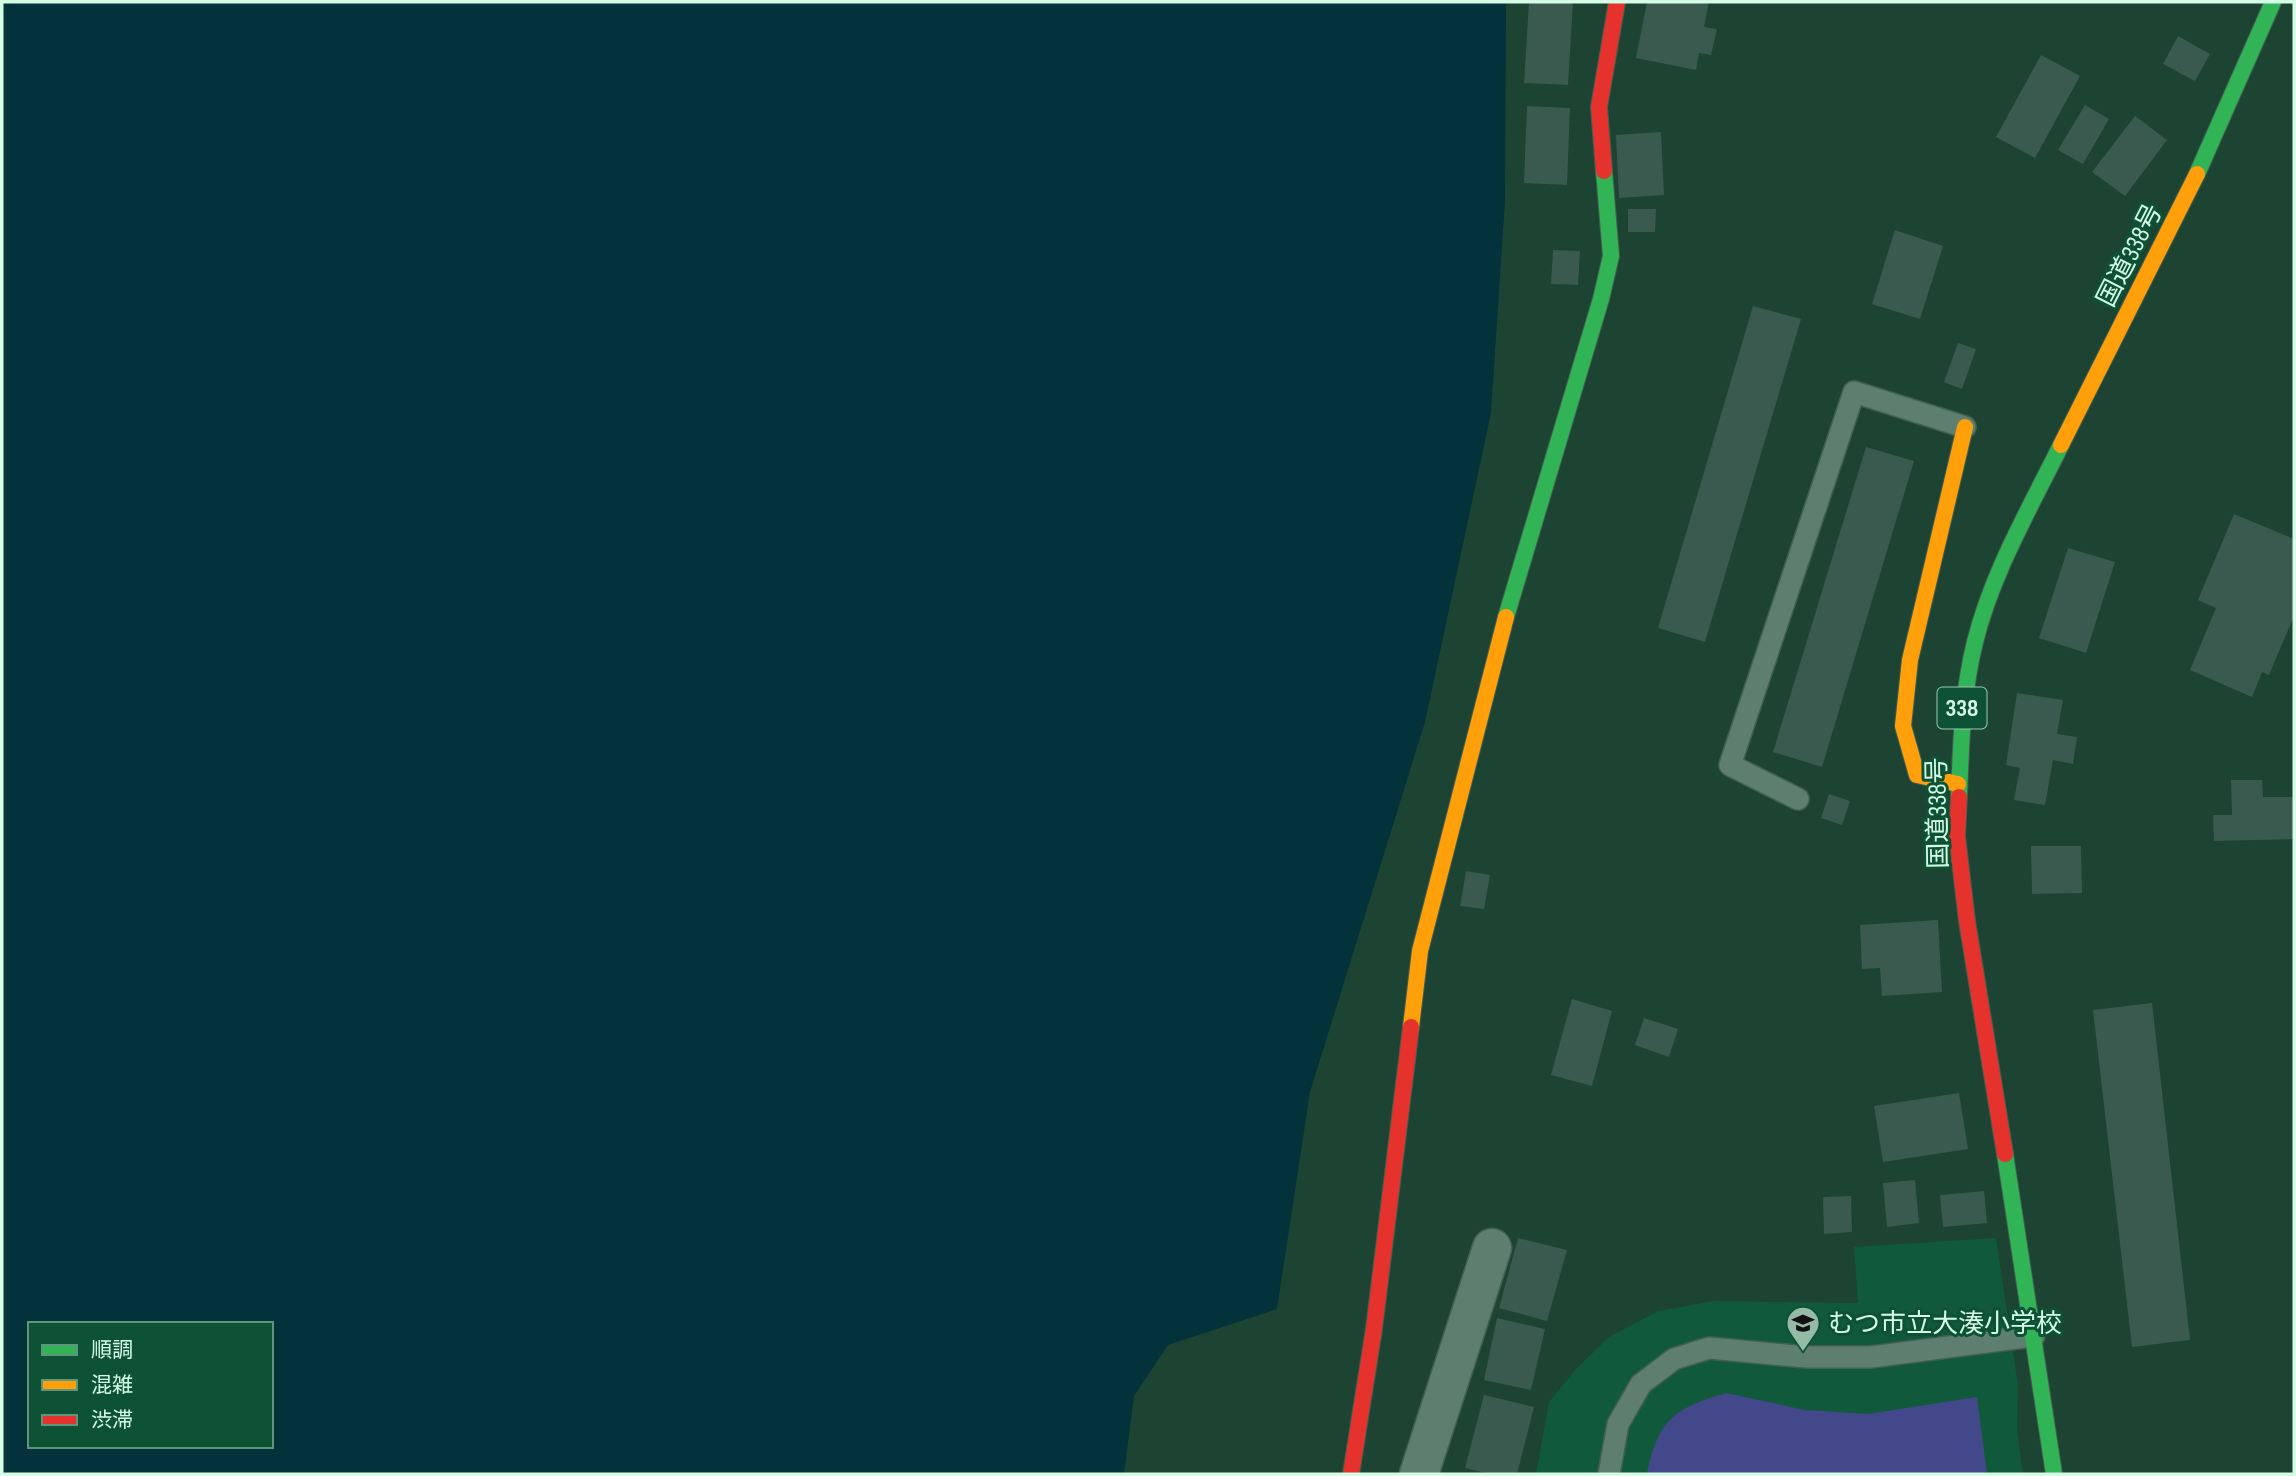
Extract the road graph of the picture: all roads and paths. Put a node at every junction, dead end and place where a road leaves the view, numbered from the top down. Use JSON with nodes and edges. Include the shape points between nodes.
{"nodes":[{"id":1,"x":1617,"y":2,"type":"edge"},
{"id":2,"x":2273,"y":2,"type":"edge"},
{"id":3,"x":1965,"y":427,"type":"joint"},
{"id":4,"x":1958,"y":784,"type":"junction"},
{"id":5,"x":1798,"y":799,"type":"dead end"},
{"id":6,"x":1492,"y":1248,"type":"dead end"},
{"id":7,"x":2034,"y":1336,"type":"junction"},
{"id":8,"x":1351,"y":1474,"type":"edge"},
{"id":9,"x":1419,"y":1474,"type":"edge"},
{"id":10,"x":1609,"y":1474,"type":"edge"},
{"id":11,"x":2054,"y":1474,"type":"edge"}],
"edges":[{"from":1,"to":8,"type":"main road","via":[[1599,107],[1611,256],[1509,607],[1420,951],[1374,1329]]},
{"from":2,"to":4,"type":"main road","name":"国道338号","number":"338","via":[[2184,202],[2000,571],[1975,641],[1962,710]]},
{"from":3,"to":4,"type":"main road","via":[[1910,660],[1903,726],[1917,775]]},
{"from":3,"to":5,"type":"lane","via":[[1854,392],[1730,765]]},
{"from":4,"to":7,"type":"main road","name":"国道338号","number":"338","via":[[1957,836],[1967,921]]},
{"from":6,"to":9,"type":"street"},
{"from":7,"to":10,"type":"lane","via":[[1871,1357],[1806,1357],[1709,1348],[1686,1355],[1641,1384],[1618,1424]]},
{"from":7,"to":11,"type":"main road","name":"国道338号","number":"338"}]}
